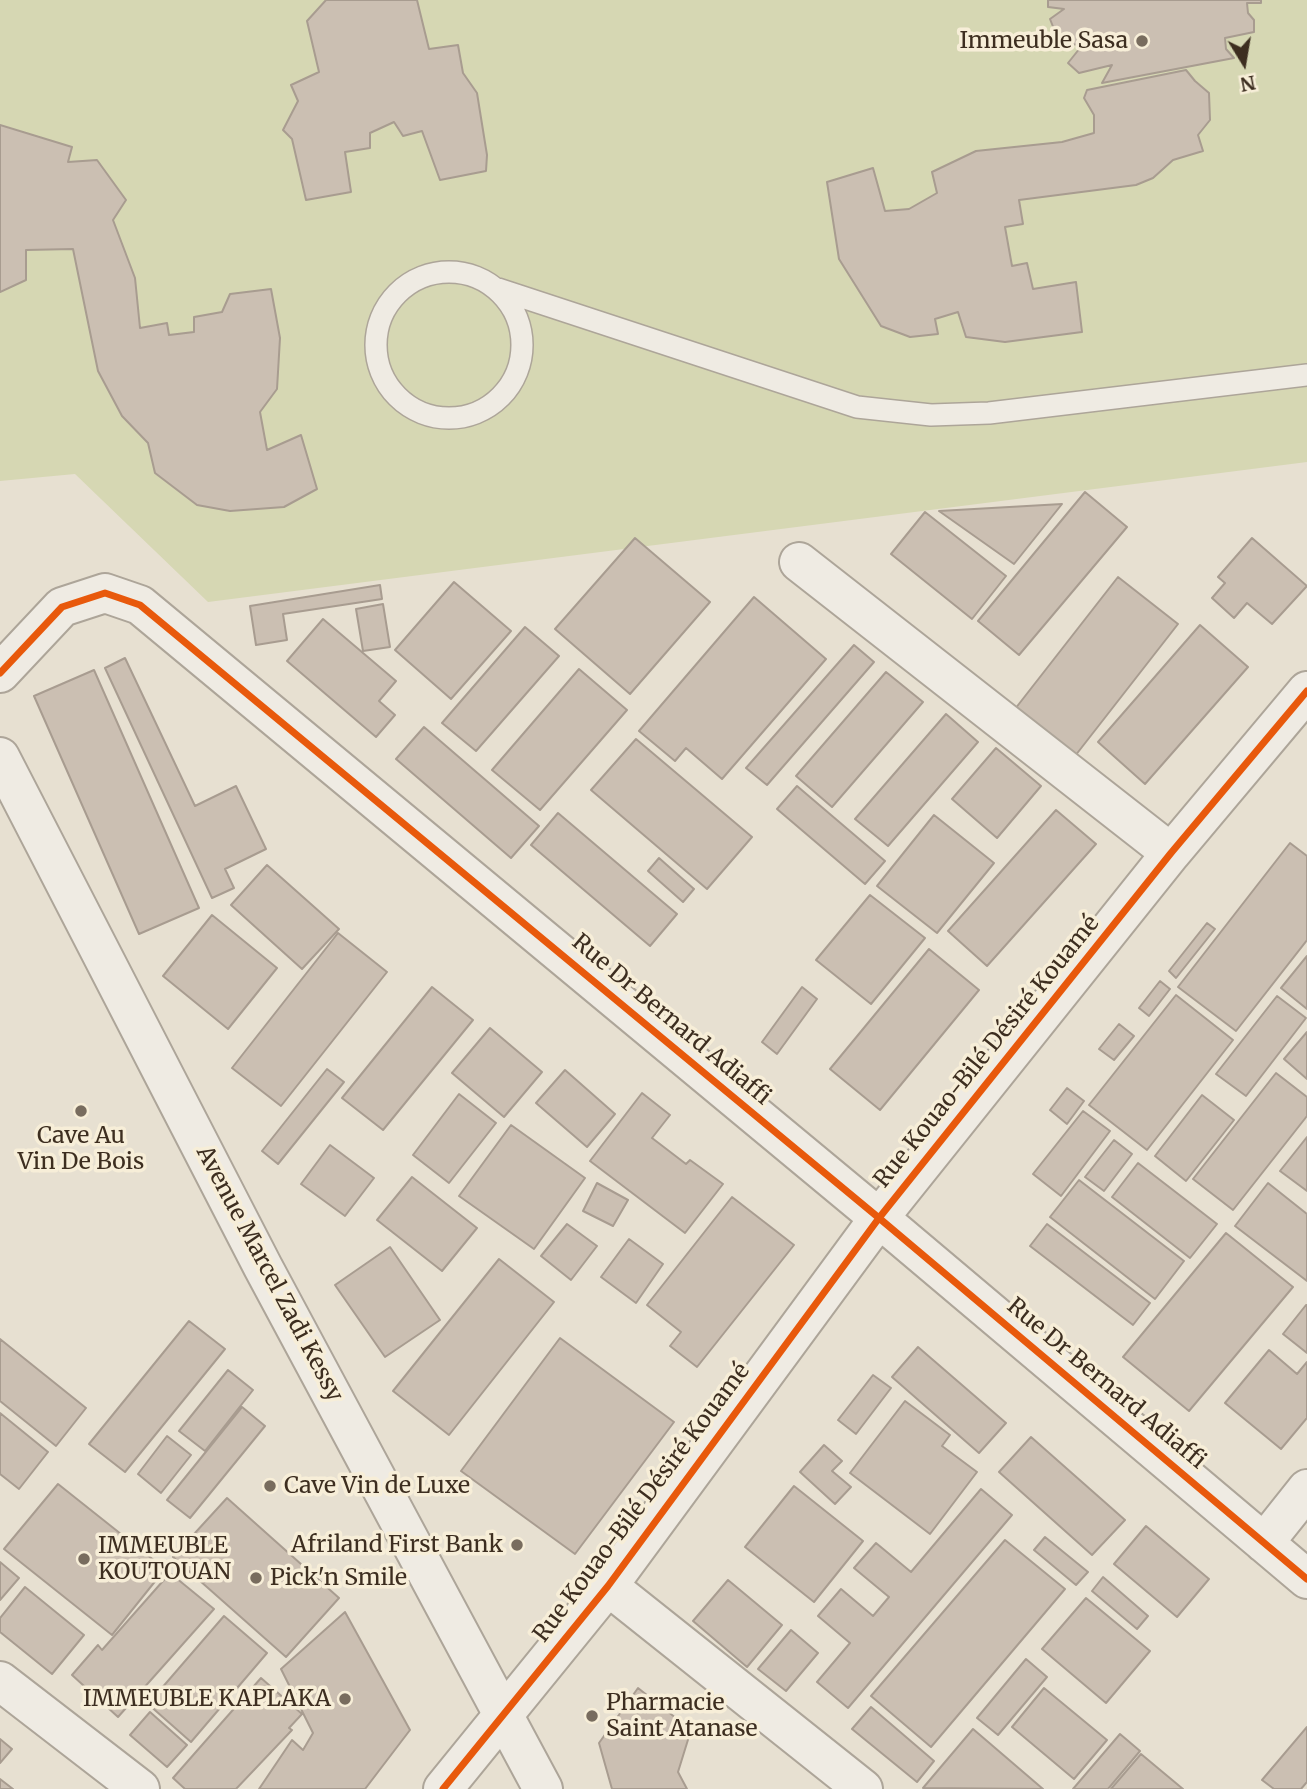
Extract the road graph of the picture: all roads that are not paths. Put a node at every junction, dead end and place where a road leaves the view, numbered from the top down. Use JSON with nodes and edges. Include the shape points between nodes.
{"nodes":[{"id":1,"x":498,"y":289,"type":"junction"},
{"id":2,"x":1307,"y":375,"type":"edge"},
{"id":3,"x":799,"y":562,"type":"dead end"},
{"id":4,"x":0,"y":673,"type":"edge"},
{"id":5,"x":1307,"y":691,"type":"edge"},
{"id":6,"x":0,"y":757,"type":"edge"},
{"id":7,"x":1171,"y":853,"type":"junction"},
{"id":8,"x":879,"y":1218,"type":"junction"},
{"id":9,"x":1307,"y":1489,"type":"edge"},
{"id":10,"x":1264,"y":1543,"type":"junction"},
{"id":11,"x":1307,"y":1579,"type":"edge"},
{"id":12,"x":608,"y":1587,"type":"junction"},
{"id":13,"x":0,"y":1681,"type":"edge"},
{"id":14,"x":503,"y":1712,"type":"junction"},
{"id":15,"x":140,"y":1789,"type":"edge"},
{"id":16,"x":443,"y":1789,"type":"edge"},
{"id":17,"x":544,"y":1789,"type":"edge"},
{"id":18,"x":863,"y":1789,"type":"edge"}],
"edges":[{"from":1,"to":1,"type":"lane","via":[[472,275],[444,272],[416,280],[393,298],[379,323],[375,352],[383,379],[402,402],[427,416],[456,419],[484,411],[506,393],[520,368],[523,340],[515,312]]},
{"from":1,"to":2,"type":"lane","via":[[857,407],[931,415],[989,413]]},
{"from":3,"to":7,"type":"street"},
{"from":4,"to":8,"type":"street","name":"Rue Dr Bernard Adiaffi","via":[[62,607],[105,593],[139,605]]},
{"from":5,"to":7,"type":"street","name":"Rue Kouao-Bilé Désiré Kouamé"},
{"from":6,"to":14,"type":"street","name":"Avenue Marcel Zadi Kessy","via":[[263,1267]]},
{"from":7,"to":8,"type":"street","name":"Rue Kouao-Bilé Désiré Kouamé"},
{"from":8,"to":10,"type":"street","name":"Rue Dr Bernard Adiaffi"},
{"from":8,"to":12,"type":"street","name":"Rue Kouao-Bilé Désiré Kouamé"},
{"from":9,"to":10,"type":"street"},
{"from":10,"to":11,"type":"street","name":"Rue Dr Bernard Adiaffi"},
{"from":12,"to":14,"type":"street","name":"Rue Kouao-Bilé Désiré Kouamé"},
{"from":12,"to":18,"type":"street"},
{"from":13,"to":15,"type":"street"},
{"from":14,"to":16,"type":"street","name":"Rue Kouao-Bilé Désiré Kouamé"},
{"from":14,"to":17,"type":"street","name":"Avenue Marcel Zadi Kessy"}]}
